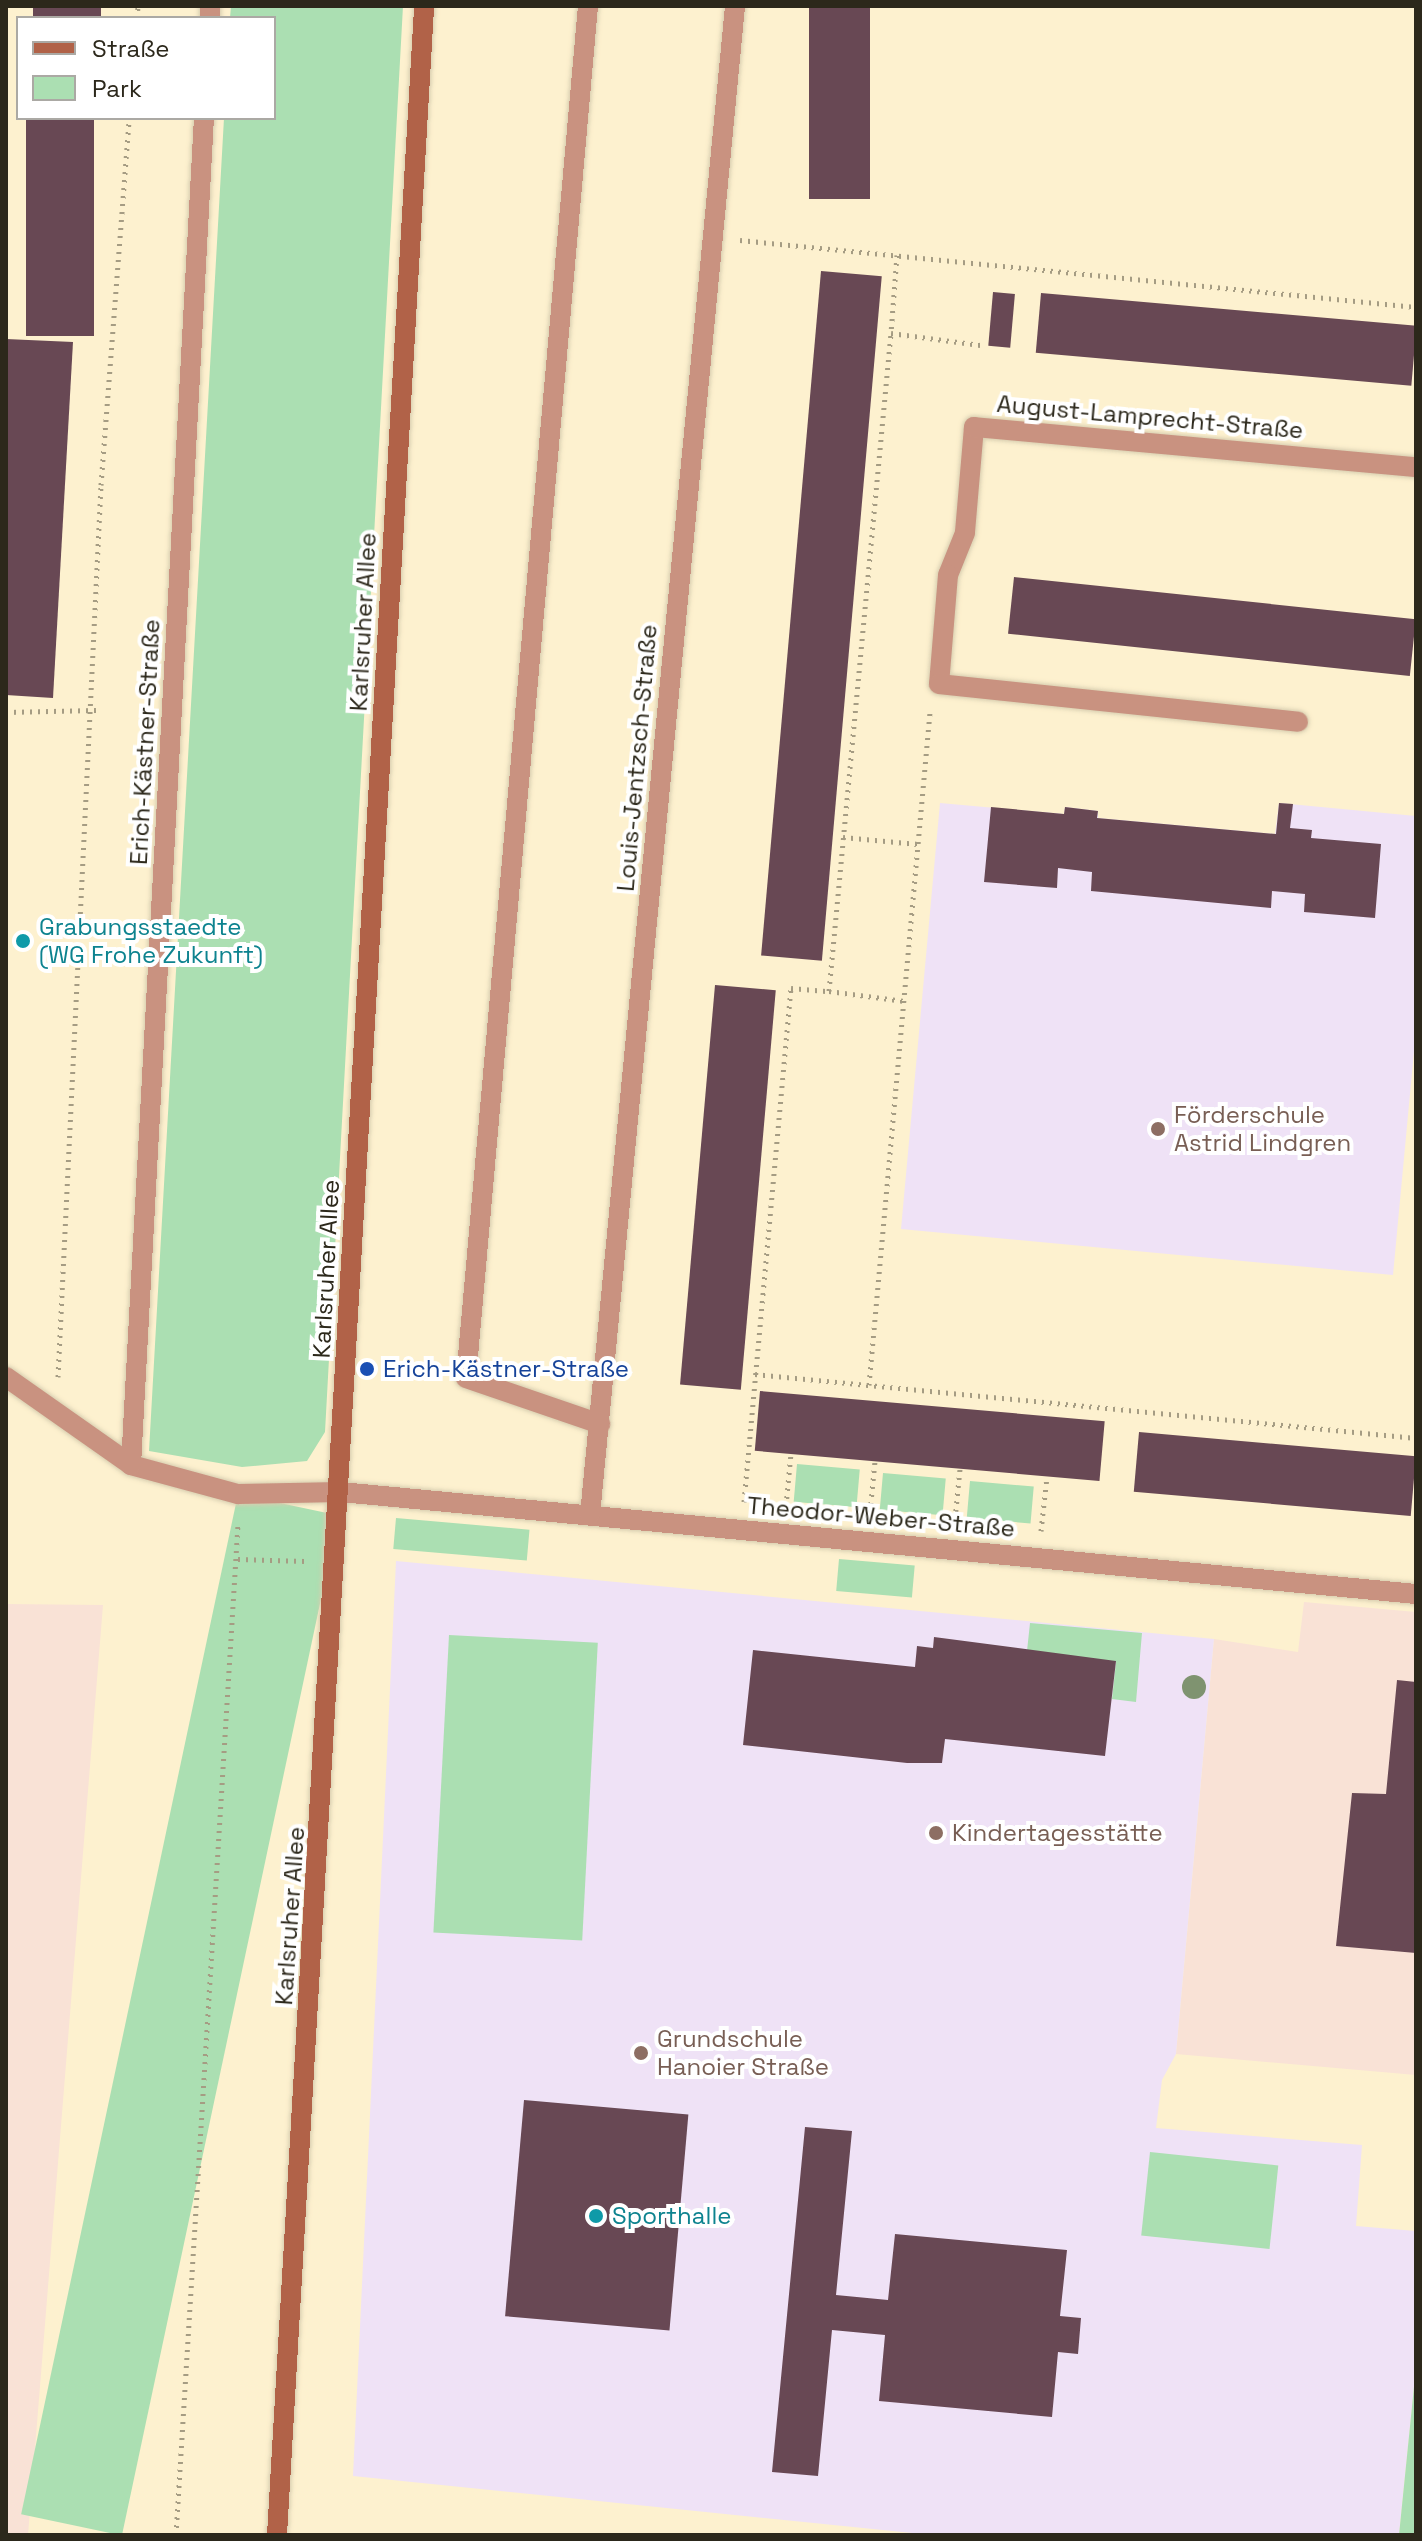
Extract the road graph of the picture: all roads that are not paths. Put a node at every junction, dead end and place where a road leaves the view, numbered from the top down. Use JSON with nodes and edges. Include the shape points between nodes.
{"nodes":[{"id":1,"x":424,"y":6,"type":"edge"},
{"id":2,"x":588,"y":6,"type":"edge"},
{"id":3,"x":735,"y":6,"type":"edge"},
{"id":4,"x":204,"y":120,"type":"edge"},
{"id":5,"x":1416,"y":467,"type":"edge"},
{"id":6,"x":1298,"y":722,"type":"dead end"},
{"id":7,"x":6,"y":1377,"type":"edge"},
{"id":8,"x":600,"y":1424,"type":"junction"},
{"id":9,"x":131,"y":1465,"type":"junction"},
{"id":10,"x":341,"y":1492,"type":"junction"},
{"id":11,"x":590,"y":1515,"type":"junction"},
{"id":12,"x":1416,"y":1594,"type":"edge"},
{"id":13,"x":277,"y":2535,"type":"edge"}],
"edges":[{"from":1,"to":10,"type":"street","name":"Karlsruher Allee"},
{"from":2,"to":8,"type":"street","via":[[466,1378]]},
{"from":3,"to":8,"type":"street","name":"Louis-Jentzsch-Straße"},
{"from":4,"to":9,"type":"street","name":"Erich-Kästner-Straße"},
{"from":5,"to":6,"type":"street","name":"August-Lamprecht-Straße","via":[[974,427],[965,533],[948,575],[939,684]]},
{"from":7,"to":9,"type":"street","via":[[55,1418]]},
{"from":8,"to":11,"type":"street","name":"Louis-Jentzsch-Straße"},
{"from":9,"to":10,"type":"street","via":[[238,1494]]},
{"from":10,"to":11,"type":"street","name":"Theodor-Weber-Straße"},
{"from":10,"to":13,"type":"street","name":"Karlsruher Allee"},
{"from":11,"to":12,"type":"street","name":"Theodor-Weber-Straße"}]}
